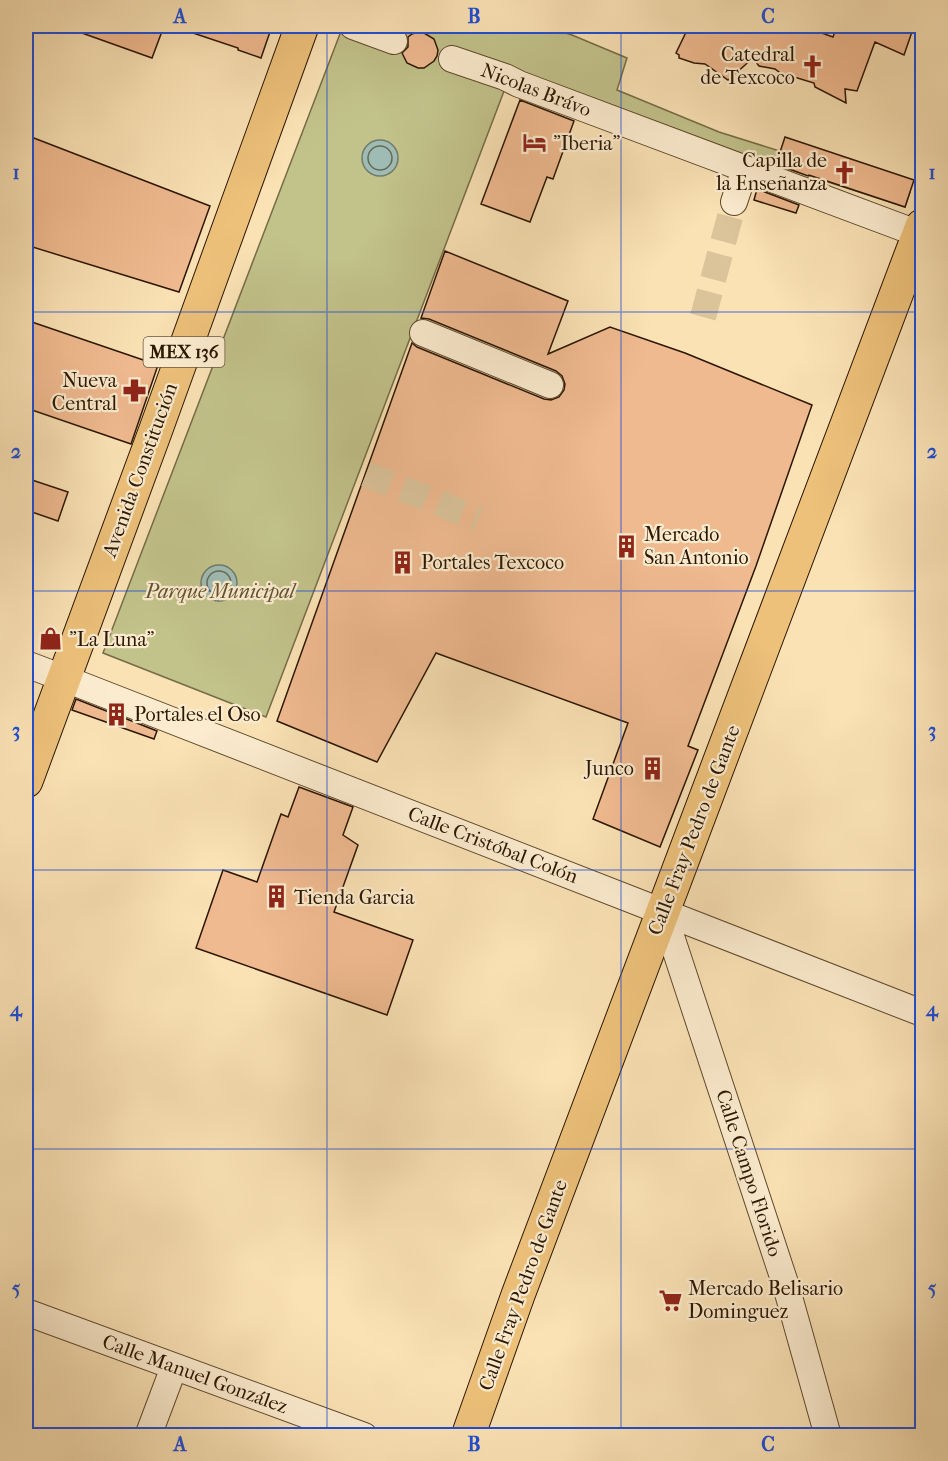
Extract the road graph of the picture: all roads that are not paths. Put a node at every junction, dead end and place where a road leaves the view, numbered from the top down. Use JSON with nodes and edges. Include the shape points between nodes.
{"nodes":[{"id":1,"x":302,"y":26,"type":"edge"},
{"id":2,"x":353,"y":26,"type":"edge"},
{"id":3,"x":394,"y":41,"type":"dead end"},
{"id":4,"x":452,"y":58,"type":"dead end"},
{"id":5,"x":745,"y":169,"type":"junction"},
{"id":6,"x":734,"y":202,"type":"tunnel mouth"},
{"id":7,"x":921,"y":232,"type":"edge"},
{"id":8,"x":423,"y":333,"type":"dead end"},
{"id":9,"x":550,"y":385,"type":"dead end"},
{"id":10,"x":26,"y":664,"type":"edge"},
{"id":11,"x":63,"y":678,"type":"junction"},
{"id":12,"x":26,"y":781,"type":"edge"},
{"id":13,"x":663,"y":912,"type":"junction"},
{"id":14,"x":922,"y":1013,"type":"edge"},
{"id":15,"x":26,"y":1312,"type":"edge"},
{"id":16,"x":174,"y":1367,"type":"junction"},
{"id":17,"x":148,"y":1436,"type":"edge"},
{"id":18,"x":364,"y":1436,"type":"edge"},
{"id":19,"x":468,"y":1436,"type":"edge"},
{"id":20,"x":828,"y":1436,"type":"edge"}],
"edges":[{"from":1,"to":11,"type":"main road","name":"Avenida Constitución","number":"MEX 136"},
{"from":2,"to":3,"type":"street"},
{"from":4,"to":5,"type":"street","name":"Nicolas Brávo"},
{"from":5,"to":6,"type":"street"},
{"from":5,"to":7,"type":"street","name":"Nicolas Brávo"},
{"from":7,"to":13,"type":"main road","name":"Calle Fray Pedro de Gante"},
{"from":8,"to":9,"type":"street"},
{"from":10,"to":11,"type":"street","name":"Calle Cristóbal Colón"},
{"from":11,"to":12,"type":"main road","number":"MEX 136"},
{"from":11,"to":13,"type":"street","name":"Calle Cristóbal Colón"},
{"from":13,"to":14,"type":"street","name":"Calle Cristóbal Colón"},
{"from":13,"to":19,"type":"main road","name":"Calle Fray Pedro de Gante"},
{"from":13,"to":20,"type":"street","name":"Calle Campo Florido","via":[[786,1286]]},
{"from":15,"to":16,"type":"street","name":"Calle Manuel González"},
{"from":16,"to":17,"type":"street"},
{"from":16,"to":18,"type":"street","name":"Calle Manuel González"}]}
